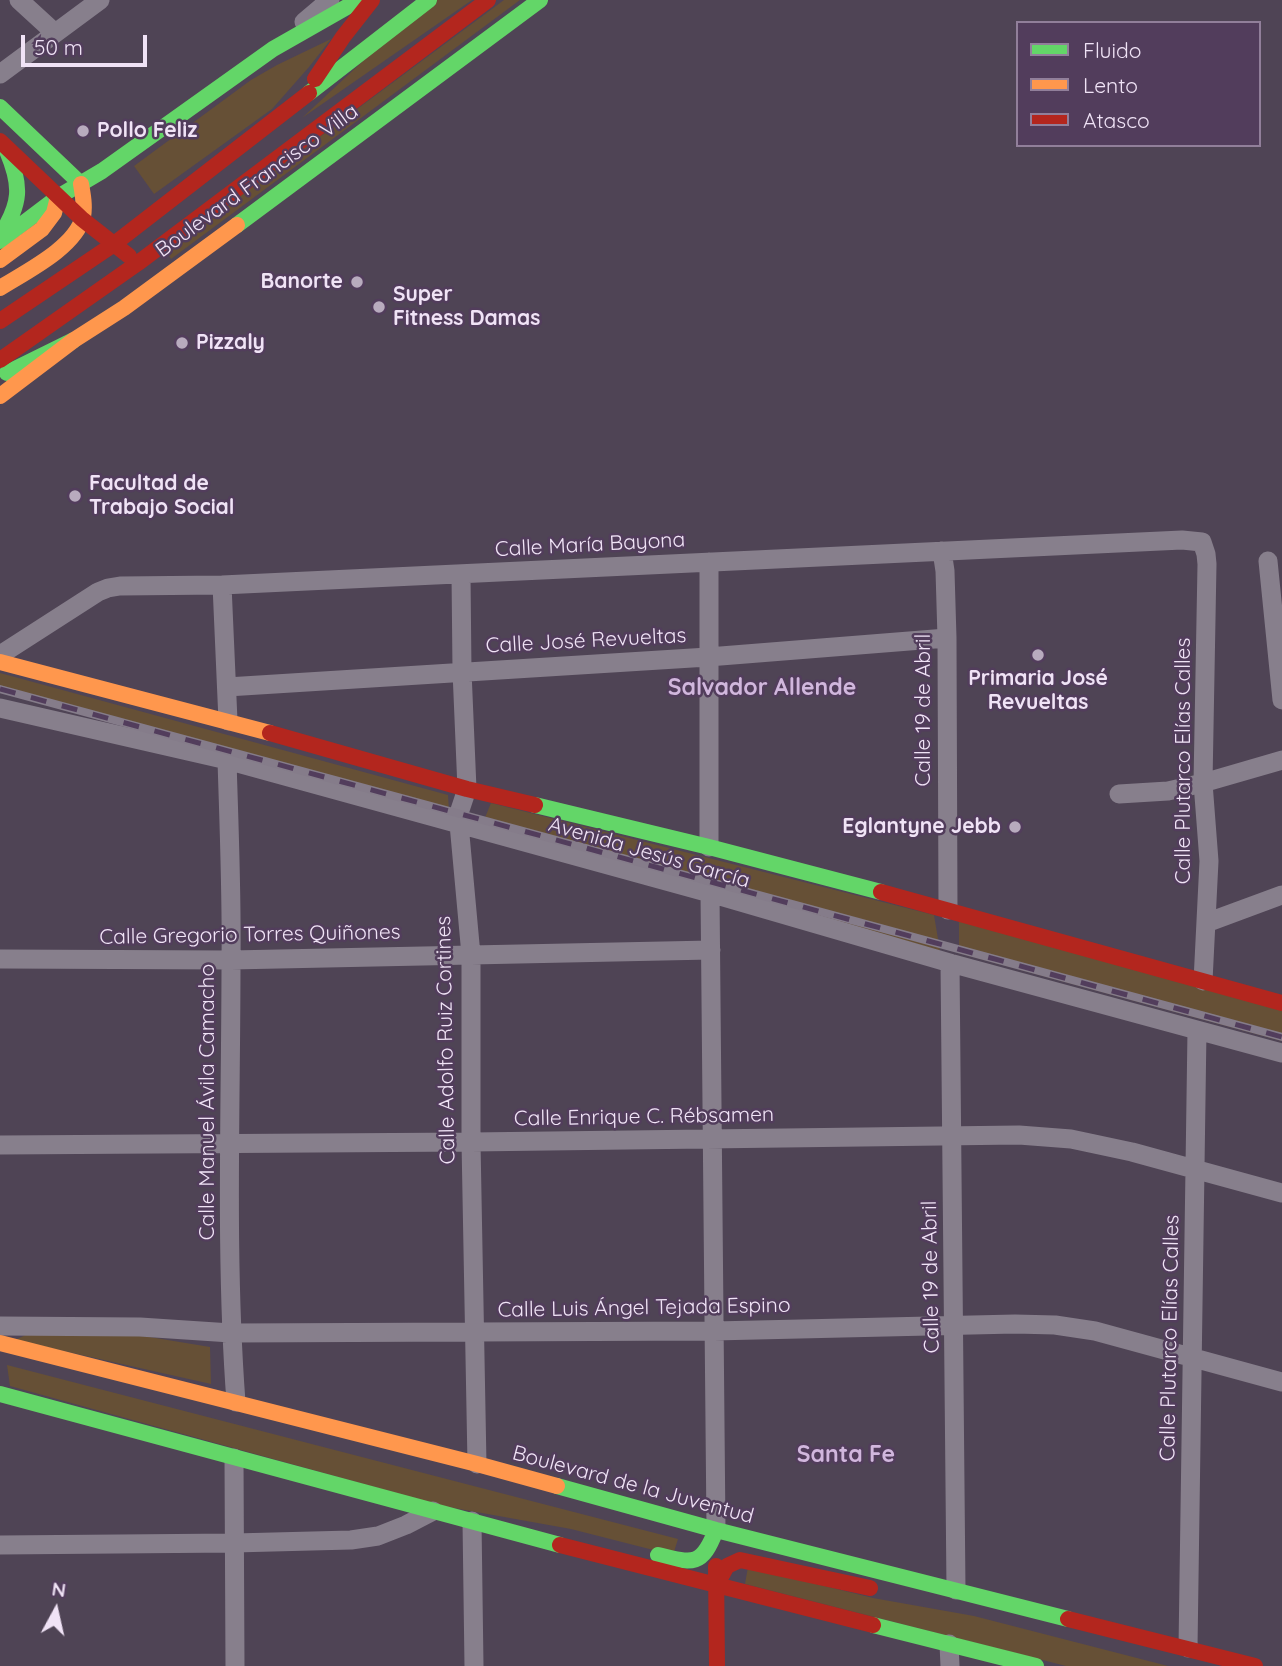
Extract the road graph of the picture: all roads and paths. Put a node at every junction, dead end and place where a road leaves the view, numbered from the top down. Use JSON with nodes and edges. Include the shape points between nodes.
{"nodes":[{"id":1,"x":19,"y":0,"type":"edge"},
{"id":2,"x":100,"y":0,"type":"edge"},
{"id":3,"x":330,"y":0,"type":"edge"},
{"id":4,"x":359,"y":0,"type":"edge"},
{"id":5,"x":372,"y":0,"type":"edge"},
{"id":6,"x":429,"y":0,"type":"edge"},
{"id":7,"x":488,"y":0,"type":"edge"},
{"id":8,"x":540,"y":0,"type":"edge"},
{"id":9,"x":55,"y":33,"type":"junction"},
{"id":10,"x":273,"y":49,"type":"junction"},
{"id":11,"x":0,"y":74,"type":"edge"},
{"id":12,"x":306,"y":96,"type":"junction"},
{"id":13,"x":0,"y":107,"type":"edge"},
{"id":14,"x":2,"y":144,"type":"edge"},
{"id":15,"x":81,"y":184,"type":"junction"},
{"id":16,"x":58,"y":197,"type":"junction"},
{"id":17,"x":82,"y":219,"type":"junction"},
{"id":18,"x":0,"y":238,"type":"edge"},
{"id":19,"x":114,"y":244,"type":"junction"},
{"id":20,"x":0,"y":260,"type":"edge"},
{"id":21,"x":138,"y":263,"type":"junction"},
{"id":22,"x":162,"y":280,"type":"junction"},
{"id":23,"x":0,"y":288,"type":"edge"},
{"id":24,"x":0,"y":321,"type":"edge"},
{"id":25,"x":74,"y":340,"type":"junction"},
{"id":26,"x":0,"y":360,"type":"edge"},
{"id":27,"x":0,"y":376,"type":"edge"},
{"id":28,"x":0,"y":396,"type":"edge"},
{"id":29,"x":1202,"y":542,"type":"joint"},
{"id":30,"x":942,"y":551,"type":"junction"},
{"id":31,"x":1268,"y":561,"type":"dead end"},
{"id":32,"x":709,"y":562,"type":"junction"},
{"id":33,"x":461,"y":574,"type":"junction"},
{"id":34,"x":222,"y":585,"type":"junction"},
{"id":35,"x":947,"y":638,"type":"junction"},
{"id":36,"x":0,"y":655,"type":"edge"},
{"id":37,"x":708,"y":657,"type":"junction"},
{"id":38,"x":0,"y":662,"type":"edge"},
{"id":39,"x":462,"y":671,"type":"junction"},
{"id":40,"x":227,"y":687,"type":"junction"},
{"id":41,"x":1282,"y":700,"type":"edge"},
{"id":42,"x":0,"y":708,"type":"edge"},
{"id":43,"x":228,"y":722,"type":"junction"},
{"id":44,"x":227,"y":760,"type":"junction"},
{"id":45,"x":1282,"y":760,"type":"edge"},
{"id":46,"x":1203,"y":783,"type":"junction"},
{"id":47,"x":467,"y":789,"type":"junction"},
{"id":48,"x":1119,"y":794,"type":"dead end"},
{"id":49,"x":459,"y":824,"type":"junction"},
{"id":50,"x":709,"y":847,"type":"junction"},
{"id":51,"x":710,"y":893,"type":"junction"},
{"id":52,"x":1282,"y":895,"type":"edge"},
{"id":53,"x":948,"y":910,"type":"junction"},
{"id":54,"x":1206,"y":923,"type":"junction"},
{"id":55,"x":711,"y":950,"type":"junction"},
{"id":56,"x":471,"y":955,"type":"junction"},
{"id":57,"x":0,"y":959,"type":"edge"},
{"id":58,"x":231,"y":960,"type":"junction"},
{"id":59,"x":950,"y":963,"type":"junction"},
{"id":60,"x":1203,"y":981,"type":"junction"},
{"id":61,"x":1282,"y":1003,"type":"edge"},
{"id":62,"x":1197,"y":1030,"type":"junction"},
{"id":63,"x":1282,"y":1053,"type":"edge"},
{"id":64,"x":952,"y":1135,"type":"junction"},
{"id":65,"x":712,"y":1139,"type":"junction"},
{"id":66,"x":471,"y":1143,"type":"junction"},
{"id":67,"x":229,"y":1144,"type":"junction"},
{"id":68,"x":0,"y":1145,"type":"edge"},
{"id":69,"x":1195,"y":1171,"type":"junction"},
{"id":70,"x":1282,"y":1193,"type":"edge"},
{"id":71,"x":0,"y":1326,"type":"edge"},
{"id":72,"x":954,"y":1326,"type":"junction"},
{"id":73,"x":714,"y":1331,"type":"junction"},
{"id":74,"x":474,"y":1332,"type":"junction"},
{"id":75,"x":231,"y":1333,"type":"junction"},
{"id":76,"x":0,"y":1343,"type":"edge"},
{"id":77,"x":1192,"y":1358,"type":"junction"},
{"id":78,"x":1282,"y":1382,"type":"edge"},
{"id":79,"x":0,"y":1394,"type":"edge"},
{"id":80,"x":236,"y":1402,"type":"junction"},
{"id":81,"x":234,"y":1458,"type":"junction"},
{"id":82,"x":477,"y":1464,"type":"junction"},
{"id":83,"x":433,"y":1511,"type":"junction"},
{"id":84,"x":472,"y":1521,"type":"junction"},
{"id":85,"x":716,"y":1530,"type":"junction"},
{"id":86,"x":531,"y":1536,"type":"junction"},
{"id":87,"x":234,"y":1543,"type":"junction"},
{"id":88,"x":0,"y":1545,"type":"edge"},
{"id":89,"x":716,"y":1586,"type":"junction"},
{"id":90,"x":949,"y":1588,"type":"junction"},
{"id":91,"x":949,"y":1644,"type":"junction"},
{"id":92,"x":1188,"y":1648,"type":"junction"},
{"id":93,"x":235,"y":1666,"type":"edge"},
{"id":94,"x":474,"y":1666,"type":"edge"},
{"id":95,"x":717,"y":1666,"type":"edge"},
{"id":96,"x":950,"y":1666,"type":"edge"},
{"id":97,"x":1036,"y":1666,"type":"edge"},
{"id":98,"x":1255,"y":1666,"type":"edge"}],
"edges":[{"from":1,"to":9,"type":"street"},
{"from":2,"to":9,"type":"street"},
{"from":3,"to":10,"type":"street"},
{"from":4,"to":10,"type":"main road"},
{"from":5,"to":12,"type":"main road","via":[[322,66]]},
{"from":6,"to":12,"type":"main road","name":"Boulevard Francisco Villa"},
{"from":7,"to":21,"type":"main road","name":"Boulevard Francisco Villa"},
{"from":8,"to":22,"type":"main road","name":"Boulevard Francisco Villa"},
{"from":9,"to":11,"type":"street"},
{"from":10,"to":15,"type":"main road"},
{"from":12,"to":19,"type":"main road","name":"Boulevard Francisco Villa"},
{"from":13,"to":15,"type":"main road"},
{"from":14,"to":16,"type":"main road"},
{"from":14,"to":18,"type":"main road","via":[[15,171],[19,199]]},
{"from":15,"to":16,"type":"main road"},
{"from":15,"to":17,"type":"main road"},
{"from":16,"to":17,"type":"main road"},
{"from":16,"to":18,"type":"main road"},
{"from":16,"to":20,"type":"main road","via":[[54,213],[42,229]]},
{"from":17,"to":19,"type":"main road"},
{"from":17,"to":23,"type":"main road","via":[[71,238]]},
{"from":19,"to":21,"type":"main road"},
{"from":19,"to":24,"type":"main road","name":"Boulevard Francisco Villa"},
{"from":21,"to":22,"type":"main road"},
{"from":21,"to":26,"type":"main road","name":"Boulevard Francisco Villa"},
{"from":22,"to":25,"type":"main road","name":"Boulevard Francisco Villa"},
{"from":25,"to":27,"type":"main road"},
{"from":25,"to":28,"type":"main road","name":"Boulevard Francisco Villa"},
{"from":29,"to":30,"type":"street","name":"Calle María Bayona"},
{"from":29,"to":46,"type":"street","name":"Calle Plutarco Elías Calles","via":[[1207,564]]},
{"from":30,"to":32,"type":"street","name":"Calle María Bayona"},
{"from":30,"to":35,"type":"street","name":"Calle 19 de Abril"},
{"from":31,"to":41,"type":"street"},
{"from":32,"to":33,"type":"street","name":"Calle María Bayona"},
{"from":32,"to":37,"type":"street"},
{"from":33,"to":34,"type":"street","name":"Calle María Bayona"},
{"from":33,"to":39,"type":"street","name":"Calle Adolfo Ruiz Cortines"},
{"from":34,"to":36,"type":"street","name":"Calle María Bayona","via":[[108,588]]},
{"from":34,"to":40,"type":"street"},
{"from":35,"to":37,"type":"street","name":"Calle José Revueltas"},
{"from":35,"to":53,"type":"street","name":"Calle 19 de Abril"},
{"from":37,"to":39,"type":"street","name":"Calle José Revueltas"},
{"from":37,"to":50,"type":"street"},
{"from":38,"to":43,"type":"main road","name":"Avenida Jesús García"},
{"from":39,"to":40,"type":"street","name":"Calle José Revueltas"},
{"from":39,"to":47,"type":"street","name":"Calle Adolfo Ruiz Cortines"},
{"from":40,"to":43,"type":"street"},
{"from":42,"to":44,"type":"street","name":"Avenida Jesús García"},
{"from":43,"to":47,"type":"main road","name":"Avenida Jesús García"},
{"from":44,"to":49,"type":"street","name":"Avenida Jesús García"},
{"from":44,"to":58,"type":"street","name":"Calle Manuel Ávila Camacho"},
{"from":45,"to":46,"type":"street"},
{"from":46,"to":48,"type":"street"},
{"from":46,"to":54,"type":"street","name":"Calle Plutarco Elías Calles","via":[[1209,861]]},
{"from":47,"to":49,"type":"street","name":"Calle Adolfo Ruiz Cortines"},
{"from":47,"to":50,"type":"main road","name":"Avenida Jesús García"},
{"from":49,"to":51,"type":"street","name":"Avenida Jesús García"},
{"from":49,"to":56,"type":"street","name":"Calle Adolfo Ruiz Cortines"},
{"from":50,"to":53,"type":"main road","name":"Avenida Jesús García"},
{"from":51,"to":55,"type":"street"},
{"from":51,"to":59,"type":"street","name":"Avenida Jesús García"},
{"from":52,"to":54,"type":"street"},
{"from":53,"to":60,"type":"main road","name":"Avenida Jesús García"},
{"from":54,"to":60,"type":"street","name":"Calle Plutarco Elías Calles"},
{"from":55,"to":56,"type":"street","name":"Calle Gregorio Torres Quiñones"},
{"from":55,"to":65,"type":"street"},
{"from":56,"to":58,"type":"street","name":"Calle Gregorio Torres Quiñones"},
{"from":56,"to":66,"type":"street","name":"Calle Adolfo Ruiz Cortines"},
{"from":57,"to":58,"type":"street","name":"Calle Gregorio Torres Quiñones"},
{"from":58,"to":67,"type":"street","name":"Calle Manuel Ávila Camacho"},
{"from":59,"to":62,"type":"street","name":"Avenida Jesús García"},
{"from":59,"to":64,"type":"street","name":"Calle 19 de Abril"},
{"from":60,"to":61,"type":"main road","name":"Avenida Jesús García"},
{"from":62,"to":63,"type":"street","name":"Avenida Jesús García"},
{"from":62,"to":69,"type":"street","name":"Calle Plutarco Elías Calles"},
{"from":64,"to":65,"type":"street","name":"Calle Enrique C. Rébsamen"},
{"from":64,"to":69,"type":"street","name":"Calle Enrique C. Rébsamen","via":[[1071,1139]]},
{"from":64,"to":72,"type":"street","name":"Calle 19 de Abril"},
{"from":65,"to":66,"type":"street","name":"Calle Enrique C. Rébsamen"},
{"from":65,"to":73,"type":"street"},
{"from":66,"to":67,"type":"street","name":"Calle Enrique C. Rébsamen"},
{"from":66,"to":74,"type":"street","name":"Calle Adolfo Ruiz Cortines"},
{"from":67,"to":68,"type":"street","name":"Calle Enrique C. Rébsamen"},
{"from":67,"to":75,"type":"street","name":"Calle Manuel Ávila Camacho"},
{"from":69,"to":70,"type":"street","name":"Calle Enrique C. Rébsamen"},
{"from":69,"to":77,"type":"street","name":"Calle Plutarco Elías Calles"},
{"from":71,"to":75,"type":"street","name":"Calle Luis Ángel Tejada Espino"},
{"from":72,"to":73,"type":"street","name":"Calle Luis Ángel Tejada Espino"},
{"from":72,"to":77,"type":"street","name":"Calle Luis Ángel Tejada Espino","via":[[1055,1325],[1095,1331]]},
{"from":72,"to":90,"type":"street","name":"Calle 19 de Abril"},
{"from":73,"to":74,"type":"street","name":"Calle Luis Ángel Tejada Espino"},
{"from":73,"to":85,"type":"street"},
{"from":74,"to":75,"type":"street","name":"Calle Luis Ángel Tejada Espino"},
{"from":74,"to":82,"type":"street","name":"Calle Adolfo Ruiz Cortines"},
{"from":75,"to":80,"type":"street","name":"Calle Manuel Ávila Camacho"},
{"from":76,"to":80,"type":"main road","name":"Boulevard de la Juventud"},
{"from":77,"to":78,"type":"street","name":"Calle Luis Ángel Tejada Espino"},
{"from":77,"to":92,"type":"street","name":"Calle Plutarco Elías Calles"},
{"from":79,"to":81,"type":"main road"},
{"from":80,"to":82,"type":"main road","name":"Boulevard de la Juventud"},
{"from":81,"to":83,"type":"main road"},
{"from":81,"to":87,"type":"street"},
{"from":82,"to":85,"type":"main road","name":"Boulevard de la Juventud"},
{"from":83,"to":84,"type":"main road"},
{"from":83,"to":87,"type":"street","via":[[378,1536]]},
{"from":84,"to":86,"type":"main road"},
{"from":84,"to":94,"type":"street"},
{"from":85,"to":86,"type":"main road","via":[[706,1553],[697,1560],[561,1533]]},
{"from":85,"to":89,"type":"main road"},
{"from":85,"to":90,"type":"main road","name":"Boulevard de la Juventud"},
{"from":86,"to":89,"type":"main road"},
{"from":87,"to":88,"type":"street"},
{"from":87,"to":93,"type":"street"},
{"from":89,"to":90,"type":"main road","via":[[724,1569],[740,1560],[919,1595]]},
{"from":89,"to":91,"type":"main road"},
{"from":89,"to":95,"type":"main road"},
{"from":90,"to":92,"type":"main road","name":"Boulevard de la Juventud"},
{"from":91,"to":96,"type":"street"},
{"from":91,"to":97,"type":"main road"},
{"from":92,"to":98,"type":"main road","name":"Boulevard de la Juventud"}]}
